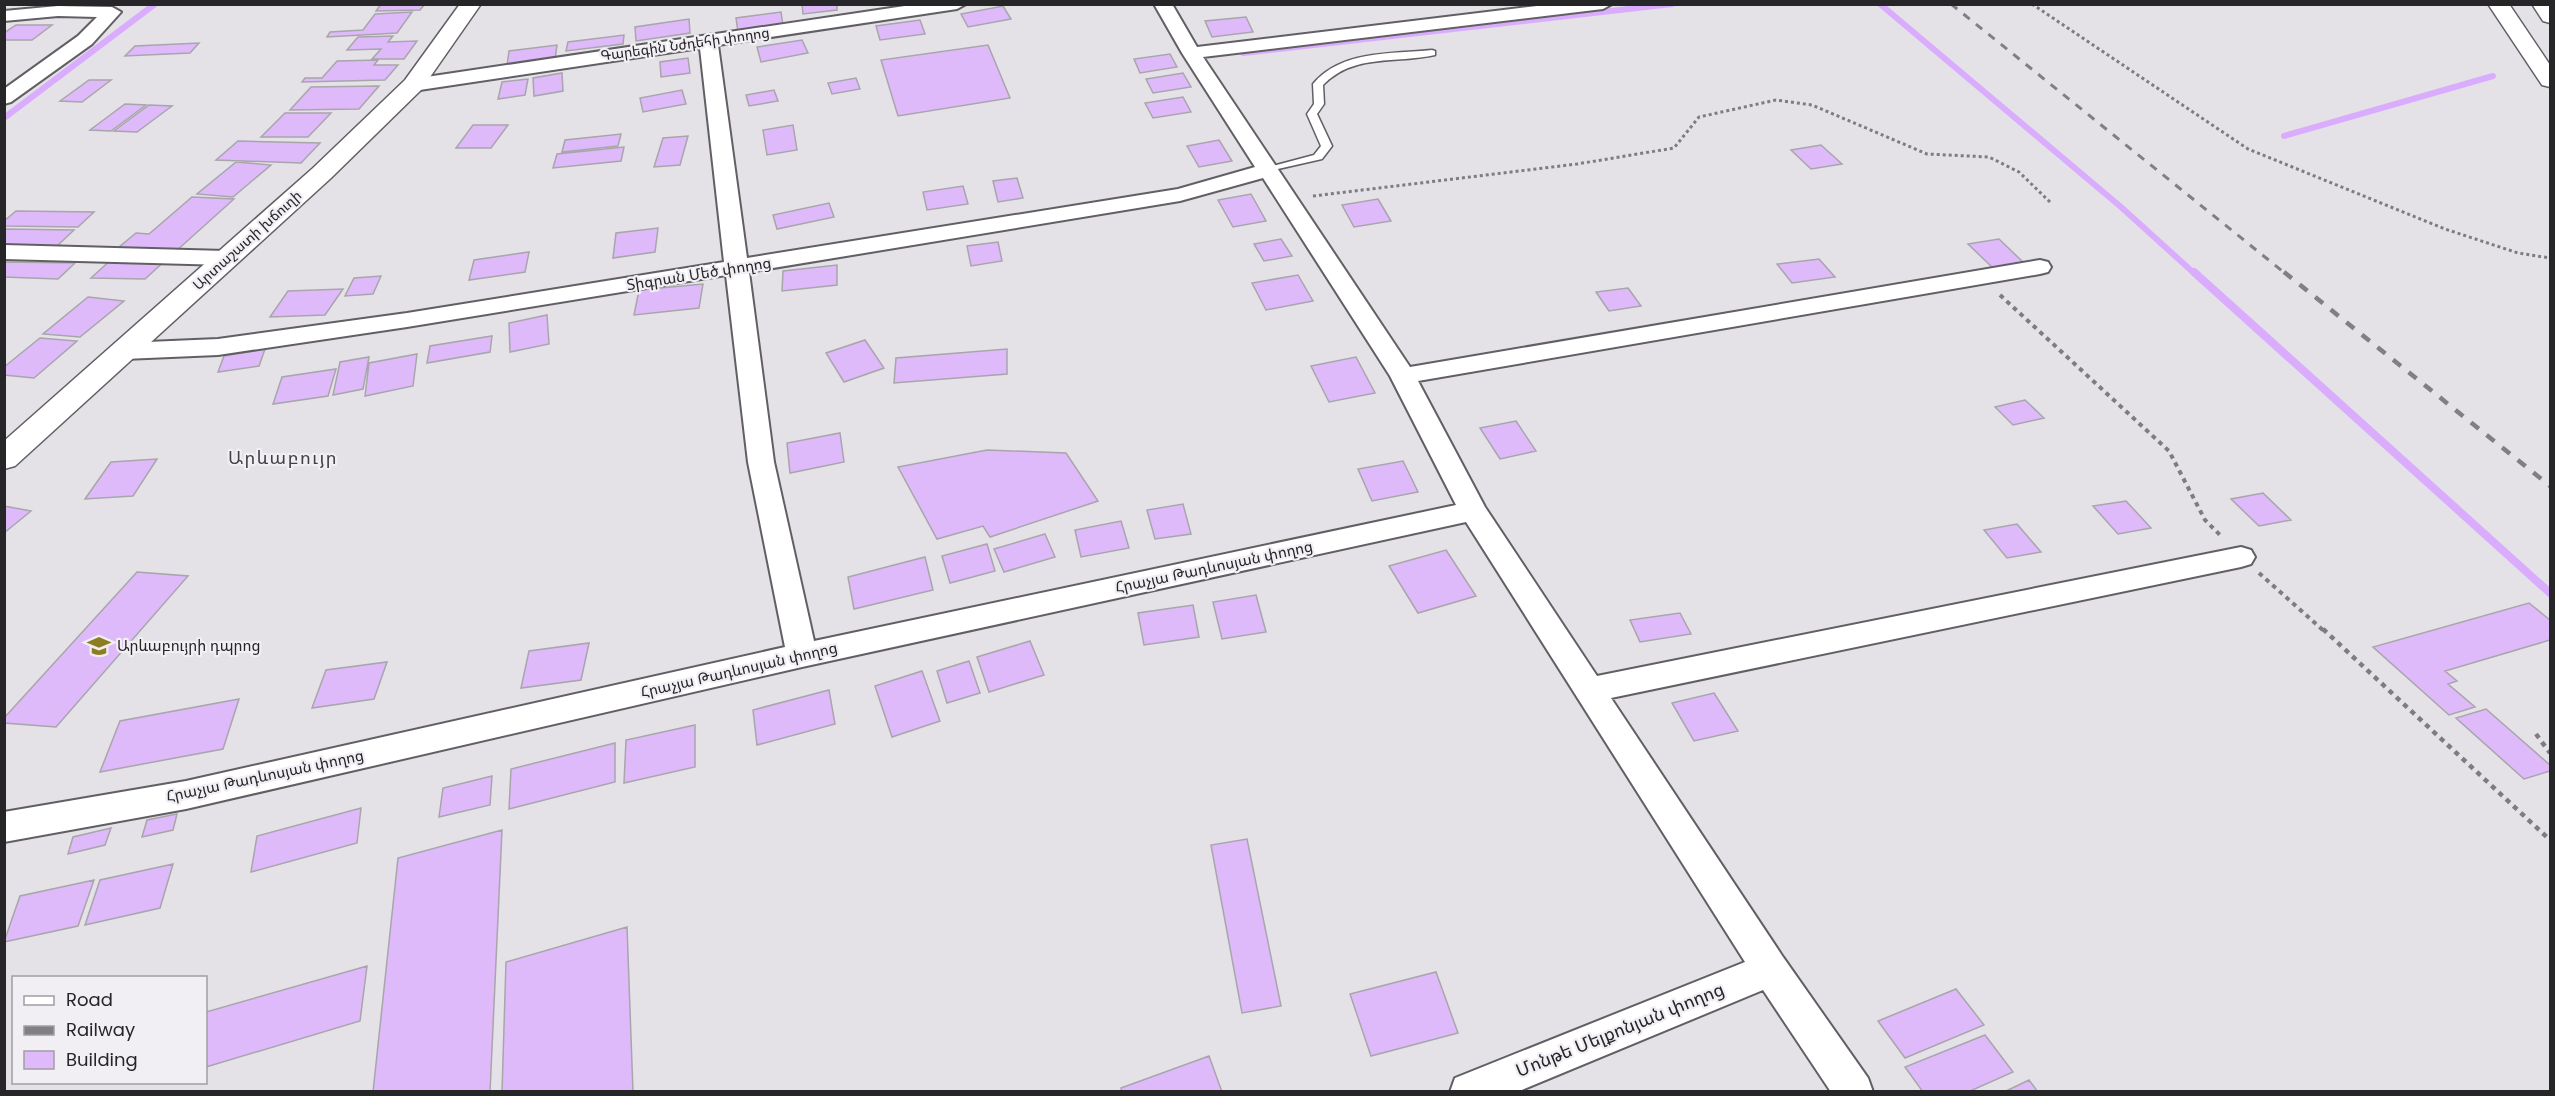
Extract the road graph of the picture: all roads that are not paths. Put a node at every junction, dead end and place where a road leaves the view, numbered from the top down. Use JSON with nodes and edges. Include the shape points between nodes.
{"nodes":[{"id":1,"x":471,"y":4,"type":"edge"},
{"id":2,"x":957,"y":4,"type":"edge"},
{"id":3,"x":1163,"y":4,"type":"edge"},
{"id":4,"x":1603,"y":4,"type":"edge"},
{"id":5,"x":2498,"y":4,"type":"edge"},
{"id":6,"x":2542,"y":4,"type":"edge"},
{"id":7,"x":4,"y":16,"type":"edge"},
{"id":8,"x":2550,"y":17,"type":"edge"},
{"id":9,"x":708,"y":41,"type":"junction"},
{"id":10,"x":1432,"y":53,"type":"dead end"},
{"id":11,"x":1191,"y":54,"type":"junction"},
{"id":12,"x":2550,"y":80,"type":"edge"},
{"id":13,"x":413,"y":85,"type":"junction"},
{"id":14,"x":4,"y":98,"type":"edge"},
{"id":15,"x":1269,"y":170,"type":"junction"},
{"id":16,"x":4,"y":252,"type":"edge"},
{"id":17,"x":226,"y":258,"type":"junction"},
{"id":18,"x":738,"y":267,"type":"junction"},
{"id":19,"x":2040,"y":267,"type":"dead end"},
{"id":20,"x":124,"y":351,"type":"junction"},
{"id":21,"x":1403,"y":376,"type":"junction"},
{"id":22,"x":4,"y":459,"type":"edge"},
{"id":23,"x":1473,"y":511,"type":"junction"},
{"id":24,"x":2241,"y":557,"type":"dead end"},
{"id":25,"x":802,"y":655,"type":"junction"},
{"id":26,"x":1590,"y":690,"type":"junction"},
{"id":27,"x":4,"y":827,"type":"edge"},
{"id":28,"x":1770,"y":969,"type":"junction"},
{"id":29,"x":1469,"y":1092,"type":"edge"},
{"id":30,"x":1854,"y":1092,"type":"edge"}],
"edges":[{"from":1,"to":13,"type":"main road","name":"Արտաշատի խճուղի"},
{"from":2,"to":9,"type":"street","name":"Գարեգին Նժդեհի փողոց"},
{"from":3,"to":11,"type":"street"},
{"from":4,"to":11,"type":"street"},
{"from":5,"to":12,"type":"main road"},
{"from":6,"to":8,"type":"main road"},
{"from":7,"to":14,"type":"street","via":[[112,12],[85,40]]},
{"from":9,"to":13,"type":"street","name":"Գարեգին Նժդեհի փողոց"},
{"from":9,"to":18,"type":"street"},
{"from":10,"to":15,"type":"lane","via":[[1355,62],[1332,70],[1318,84],[1319,104],[1312,114],[1327,146],[1318,157]]},
{"from":11,"to":15,"type":"street"},
{"from":13,"to":17,"type":"main road","name":"Արտաշատի խճուղի"},
{"from":15,"to":18,"type":"street","name":"Տիգրան Մեծ փողոց","via":[[1180,195]]},
{"from":15,"to":21,"type":"street"},
{"from":16,"to":17,"type":"street"},
{"from":17,"to":20,"type":"main road","name":"Արտաշատի խճուղի"},
{"from":18,"to":20,"type":"street","name":"Տիգրան Մեծ փողոց","via":[[218,347]]},
{"from":18,"to":25,"type":"street","via":[[761,462]]},
{"from":19,"to":21,"type":"street"},
{"from":20,"to":22,"type":"main road","name":"Արտաշատի խճուղի"},
{"from":21,"to":23,"type":"street"},
{"from":23,"to":25,"type":"street","name":"Հրաչյա Թադևոսյան փողոց"},
{"from":23,"to":26,"type":"street"},
{"from":24,"to":26,"type":"street"},
{"from":25,"to":27,"type":"street","name":"Հրաչյա Թադևոսյան փողոց","via":[[186,795]]},
{"from":26,"to":28,"type":"street"},
{"from":28,"to":29,"type":"street","name":"Մոնթե Մելքոնյան փողոց"},
{"from":28,"to":30,"type":"street"}]}
